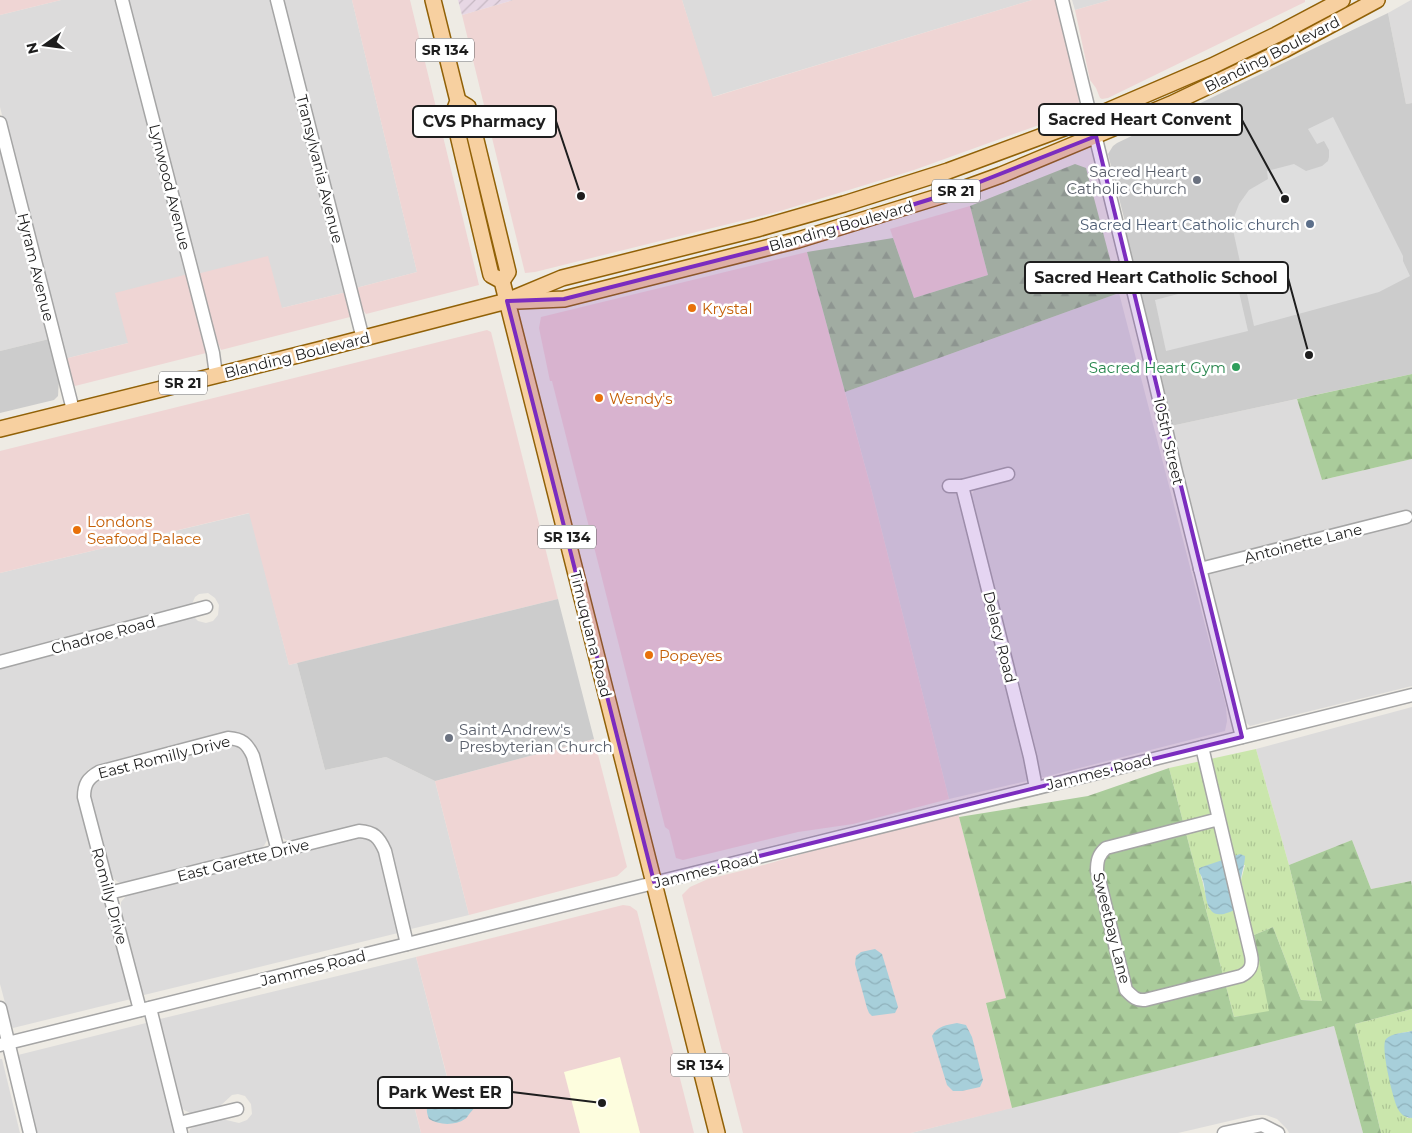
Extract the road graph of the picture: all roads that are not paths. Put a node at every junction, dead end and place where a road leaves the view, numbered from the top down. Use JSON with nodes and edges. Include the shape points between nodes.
{"nodes":[{"id":1,"x":122,"y":0,"type":"edge"},
{"id":2,"x":277,"y":0,"type":"edge"},
{"id":3,"x":433,"y":0,"type":"edge"},
{"id":4,"x":1062,"y":0,"type":"edge"},
{"id":5,"x":1342,"y":0,"type":"edge"},
{"id":6,"x":1377,"y":0,"type":"edge"},
{"id":7,"x":1276,"y":35,"type":"junction"},
{"id":8,"x":1284,"y":50,"type":"junction"},
{"id":9,"x":1092,"y":118,"type":"junction"},
{"id":10,"x":0,"y":123,"type":"edge"},
{"id":11,"x":1096,"y":136,"type":"junction"},
{"id":12,"x":948,"y":171,"type":"junction"},
{"id":13,"x":897,"y":187,"type":"junction"},
{"id":14,"x":906,"y":207,"type":"junction"},
{"id":15,"x":822,"y":232,"type":"junction"},
{"id":16,"x":507,"y":301,"type":"junction"},
{"id":17,"x":363,"y":338,"type":"junction"},
{"id":18,"x":216,"y":374,"type":"junction"},
{"id":19,"x":73,"y":410,"type":"junction"},
{"id":20,"x":0,"y":428,"type":"edge"},
{"id":21,"x":1008,"y":474,"type":"dead end"},
{"id":22,"x":949,"y":486,"type":"dead end"},
{"id":23,"x":962,"y":486,"type":"junction"},
{"id":24,"x":1406,"y":517,"type":"dead end"},
{"id":25,"x":1200,"y":569,"type":"junction"},
{"id":26,"x":206,"y":607,"type":"dead end"},
{"id":27,"x":0,"y":662,"type":"edge"},
{"id":28,"x":1412,"y":695,"type":"edge"},
{"id":29,"x":1242,"y":737,"type":"junction"},
{"id":30,"x":1202,"y":747,"type":"junction"},
{"id":31,"x":86,"y":782,"type":"joint"},
{"id":32,"x":1036,"y":788,"type":"junction"},
{"id":33,"x":1219,"y":819,"type":"junction"},
{"id":34,"x":278,"y":851,"type":"junction"},
{"id":35,"x":654,"y":882,"type":"junction"},
{"id":36,"x":110,"y":893,"type":"junction"},
{"id":37,"x":407,"y":944,"type":"junction"},
{"id":38,"x":0,"y":1008,"type":"edge"},
{"id":39,"x":145,"y":1009,"type":"junction"},
{"id":40,"x":4,"y":1044,"type":"edge"},
{"id":41,"x":237,"y":1109,"type":"dead end"},
{"id":42,"x":180,"y":1128,"type":"edge"},
{"id":43,"x":1275,"y":1131,"type":"edge"},
{"id":44,"x":30,"y":1133,"type":"edge"},
{"id":45,"x":718,"y":1133,"type":"edge"},
{"id":46,"x":1224,"y":1133,"type":"edge"}],
"edges":[{"from":1,"to":18,"type":"street","name":"Lynwood Avenue"},
{"from":2,"to":17,"type":"street","name":"Transylvania Avenue"},
{"from":3,"to":16,"type":"main road","name":"Timuquana Road","number":"SR 134","via":[[458,101],[453,114],[491,275],[502,281]]},
{"from":4,"to":9,"type":"street","name":"105th Street"},
{"from":5,"to":7,"type":"main road","name":"Blanding Boulevard","number":"SR 21"},
{"from":6,"to":8,"type":"main road","name":"Blanding Boulevard","number":"SR 21"},
{"from":7,"to":8,"type":"street"},
{"from":7,"to":9,"type":"main road","name":"Blanding Boulevard","number":"SR 21"},
{"from":8,"to":11,"type":"main road","name":"Blanding Boulevard","number":"SR 21"},
{"from":9,"to":11,"type":"street","name":"105th Street"},
{"from":9,"to":12,"type":"main road","name":"Blanding Boulevard","number":"SR 21"},
{"from":10,"to":19,"type":"street","name":"Hyram Avenue"},
{"from":11,"to":14,"type":"main road","name":"Blanding Boulevard","number":"SR 21","via":[[1001,175]]},
{"from":11,"to":25,"type":"street","name":"105th Street"},
{"from":12,"to":13,"type":"main road","name":"Blanding Boulevard","number":"SR 21"},
{"from":12,"to":14,"type":"main road","via":[[922,186]]},
{"from":13,"to":15,"type":"main road","via":[[885,205],[836,220]]},
{"from":13,"to":16,"type":"main road","name":"Blanding Boulevard","number":"SR 21","via":[[757,229],[562,278]]},
{"from":14,"to":15,"type":"main road","name":"Blanding Boulevard","number":"SR 21"},
{"from":15,"to":16,"type":"main road","name":"Blanding Boulevard","number":"SR 21","via":[[564,299]]},
{"from":16,"to":17,"type":"main road","name":"Blanding Boulevard","number":"SR 21"},
{"from":16,"to":35,"type":"main road","name":"Timuquana Road","number":"SR 134"},
{"from":17,"to":18,"type":"main road","name":"Blanding Boulevard","number":"SR 21"},
{"from":18,"to":19,"type":"main road","name":"Blanding Boulevard","number":"SR 21"},
{"from":19,"to":20,"type":"main road","name":"Blanding Boulevard","number":"SR 21"},
{"from":21,"to":23,"type":"street"},
{"from":22,"to":23,"type":"street"},
{"from":23,"to":32,"type":"street","name":"Delacy Road"},
{"from":24,"to":25,"type":"street","name":"Antoinette Lane"},
{"from":25,"to":29,"type":"street","name":"105th Street"},
{"from":26,"to":27,"type":"street","name":"Chadroe Road"},
{"from":28,"to":29,"type":"street","name":"Jammes Road"},
{"from":29,"to":30,"type":"street","name":"Jammes Road"},
{"from":30,"to":32,"type":"street","name":"Jammes Road"},
{"from":30,"to":33,"type":"street","name":"Sweetbay Lane"},
{"from":31,"to":34,"type":"street","name":"East Romilly Drive","via":[[99,772],[228,738],[238,739],[244,742],[253,756]]},
{"from":31,"to":36,"type":"street","name":"Romilly Drive","via":[[84,797]]},
{"from":32,"to":35,"type":"street","name":"Jammes Road"},
{"from":33,"to":33,"type":"street","name":"Sweetbay Lane","via":[[1252,965],[1242,976],[1145,1000],[1135,998],[1126,990],[1097,871],[1098,859],[1106,848]]},
{"from":34,"to":36,"type":"street","name":"East Garette Drive"},
{"from":34,"to":37,"type":"street","name":"East Garette Drive","via":[[359,831],[376,836],[385,851]]},
{"from":35,"to":37,"type":"street","name":"Jammes Road"},
{"from":35,"to":45,"type":"main road","name":"Timuquana Road","number":"SR 134"},
{"from":36,"to":39,"type":"street","name":"Romilly Drive"},
{"from":37,"to":39,"type":"street","name":"Jammes Road"},
{"from":38,"to":40,"type":"street"},
{"from":39,"to":40,"type":"street","name":"Jammes Road"},
{"from":39,"to":42,"type":"street","name":"Romilly Drive"},
{"from":40,"to":44,"type":"street"},
{"from":41,"to":42,"type":"street"},
{"from":43,"to":46,"type":"street","via":[[1262,1125]]}]}
